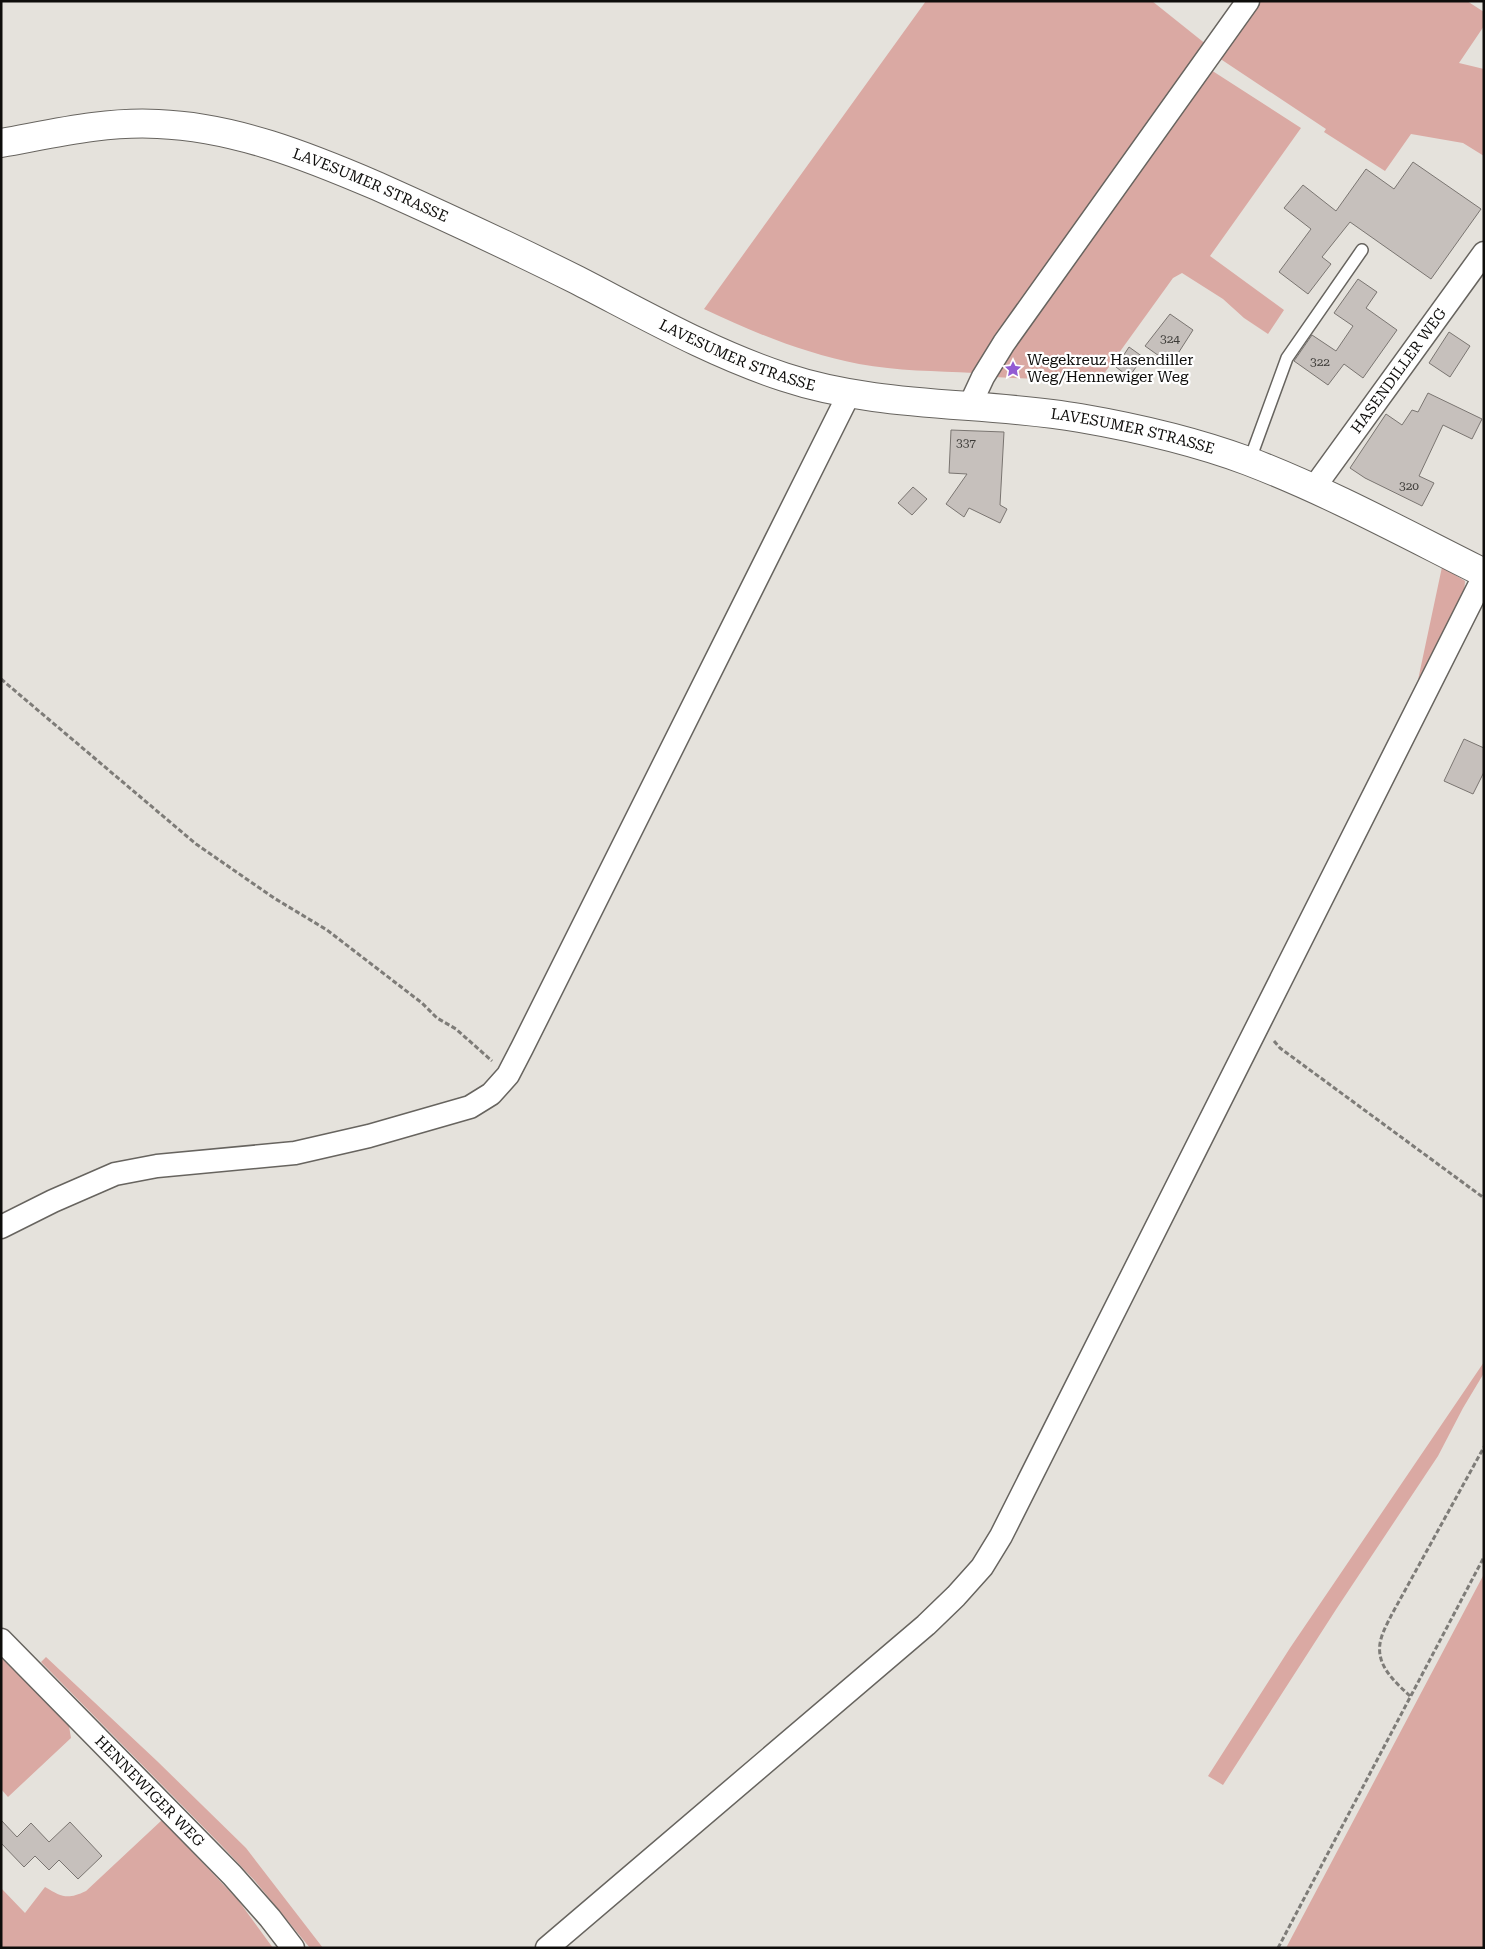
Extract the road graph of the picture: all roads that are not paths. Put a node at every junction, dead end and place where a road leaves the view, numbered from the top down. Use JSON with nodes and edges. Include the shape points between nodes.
{"nodes":[{"id":1,"x":1248,"y":1,"type":"edge"},
{"id":2,"x":1,"y":143,"type":"edge"},
{"id":3,"x":1362,"y":250,"type":"dead end"},
{"id":4,"x":1484,"y":252,"type":"edge"},
{"id":5,"x":848,"y":394,"type":"junction"},
{"id":6,"x":969,"y":407,"type":"junction"},
{"id":7,"x":1249,"y":462,"type":"junction"},
{"id":8,"x":1313,"y":489,"type":"junction"},
{"id":9,"x":1484,"y":574,"type":"edge"},
{"id":10,"x":1,"y":1227,"type":"edge"},
{"id":11,"x":1,"y":1640,"type":"edge"},
{"id":12,"x":293,"y":1948,"type":"edge"},
{"id":13,"x":547,"y":1948,"type":"edge"}],
"edges":[{"from":1,"to":6,"type":"street","via":[[1004,343]]},
{"from":2,"to":5,"type":"street","name":"LAVESUMER STRASSE","via":[[88,128],[158,124],[203,130],[276,147],[327,165],[435,212],[700,344],[787,378]]},
{"from":3,"to":7,"type":"lane","via":[[1287,358]]},
{"from":4,"to":8,"type":"street","name":"HASENDILLER WEG"},
{"from":5,"to":6,"type":"street","name":"LAVESUMER STRASSE"},
{"from":5,"to":10,"type":"street","via":[[522,1048],[508,1074],[491,1094],[470,1107],[433,1119],[295,1153],[157,1166],[115,1174]]},
{"from":6,"to":7,"type":"street","name":"LAVESUMER STRASSE","via":[[1075,417],[1128,427],[1180,439]]},
{"from":7,"to":8,"type":"street","name":"LAVESUMER STRASSE"},
{"from":8,"to":9,"type":"street","name":"LAVESUMER STRASSE"},
{"from":9,"to":13,"type":"street","via":[[1001,1536],[982,1568],[926,1625]]},
{"from":11,"to":12,"type":"street","name":"HENNEWIGER WEG","via":[[232,1875]]}]}
